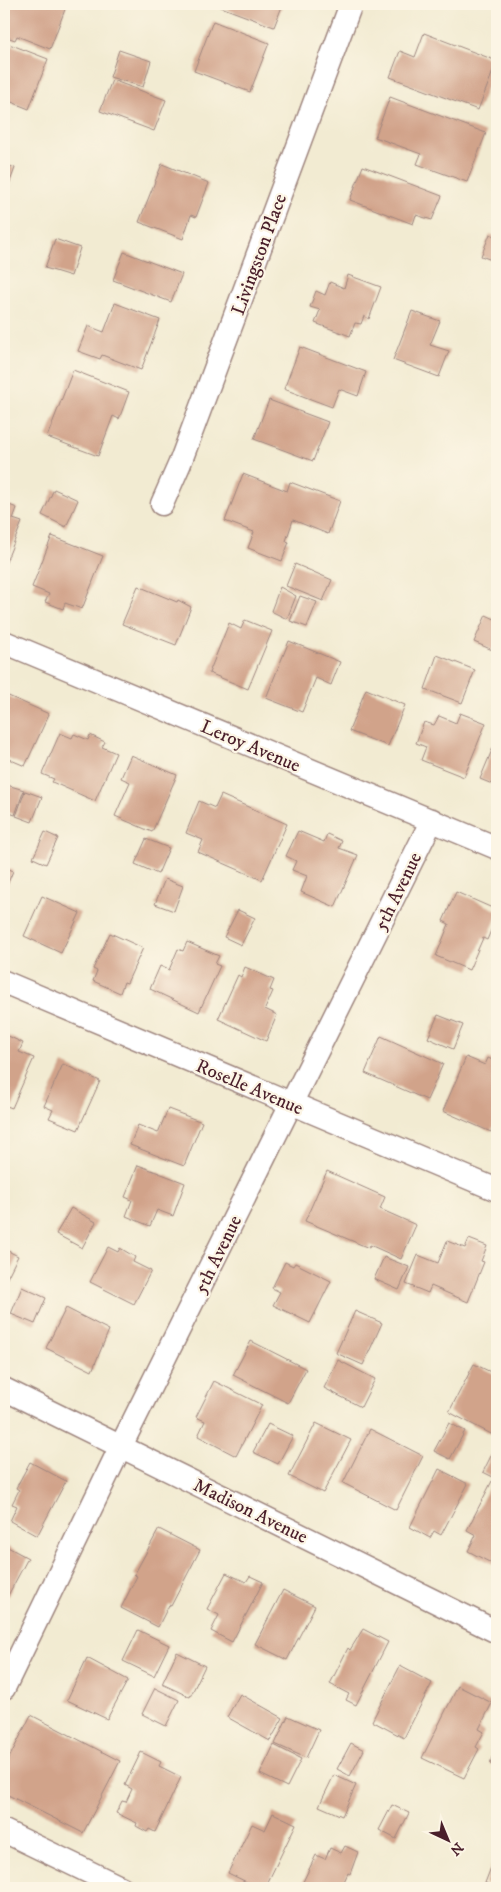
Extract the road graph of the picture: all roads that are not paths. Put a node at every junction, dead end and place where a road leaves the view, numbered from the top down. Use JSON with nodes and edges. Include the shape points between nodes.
{"nodes":[{"id":1,"x":350,"y":4,"type":"edge"},
{"id":2,"x":162,"y":504,"type":"dead end"},
{"id":3,"x":4,"y":642,"type":"edge"},
{"id":4,"x":432,"y":820,"type":"junction"},
{"id":5,"x":497,"y":848,"type":"edge"},
{"id":6,"x":4,"y":982,"type":"edge"},
{"id":7,"x":291,"y":1104,"type":"junction"},
{"id":8,"x":497,"y":1190,"type":"edge"},
{"id":9,"x":4,"y":1389,"type":"edge"},
{"id":10,"x":121,"y":1446,"type":"junction"},
{"id":11,"x":497,"y":1632,"type":"edge"},
{"id":12,"x":4,"y":1688,"type":"edge"},
{"id":13,"x":4,"y":1831,"type":"edge"},
{"id":14,"x":122,"y":1888,"type":"edge"}],
"edges":[{"from":1,"to":2,"type":"street","name":"Livingston Place"},
{"from":3,"to":4,"type":"street","name":"Leroy Avenue"},
{"from":4,"to":5,"type":"street","name":"Leroy Avenue"},
{"from":4,"to":7,"type":"street","name":"5th Avenue"},
{"from":6,"to":7,"type":"street","name":"Roselle Avenue"},
{"from":7,"to":8,"type":"street","name":"Roselle Avenue"},
{"from":7,"to":10,"type":"street","name":"5th Avenue"},
{"from":9,"to":10,"type":"street","name":"Madison Avenue"},
{"from":10,"to":11,"type":"street","name":"Madison Avenue"},
{"from":10,"to":12,"type":"street","name":"5th Avenue"},
{"from":13,"to":14,"type":"street"}]}
